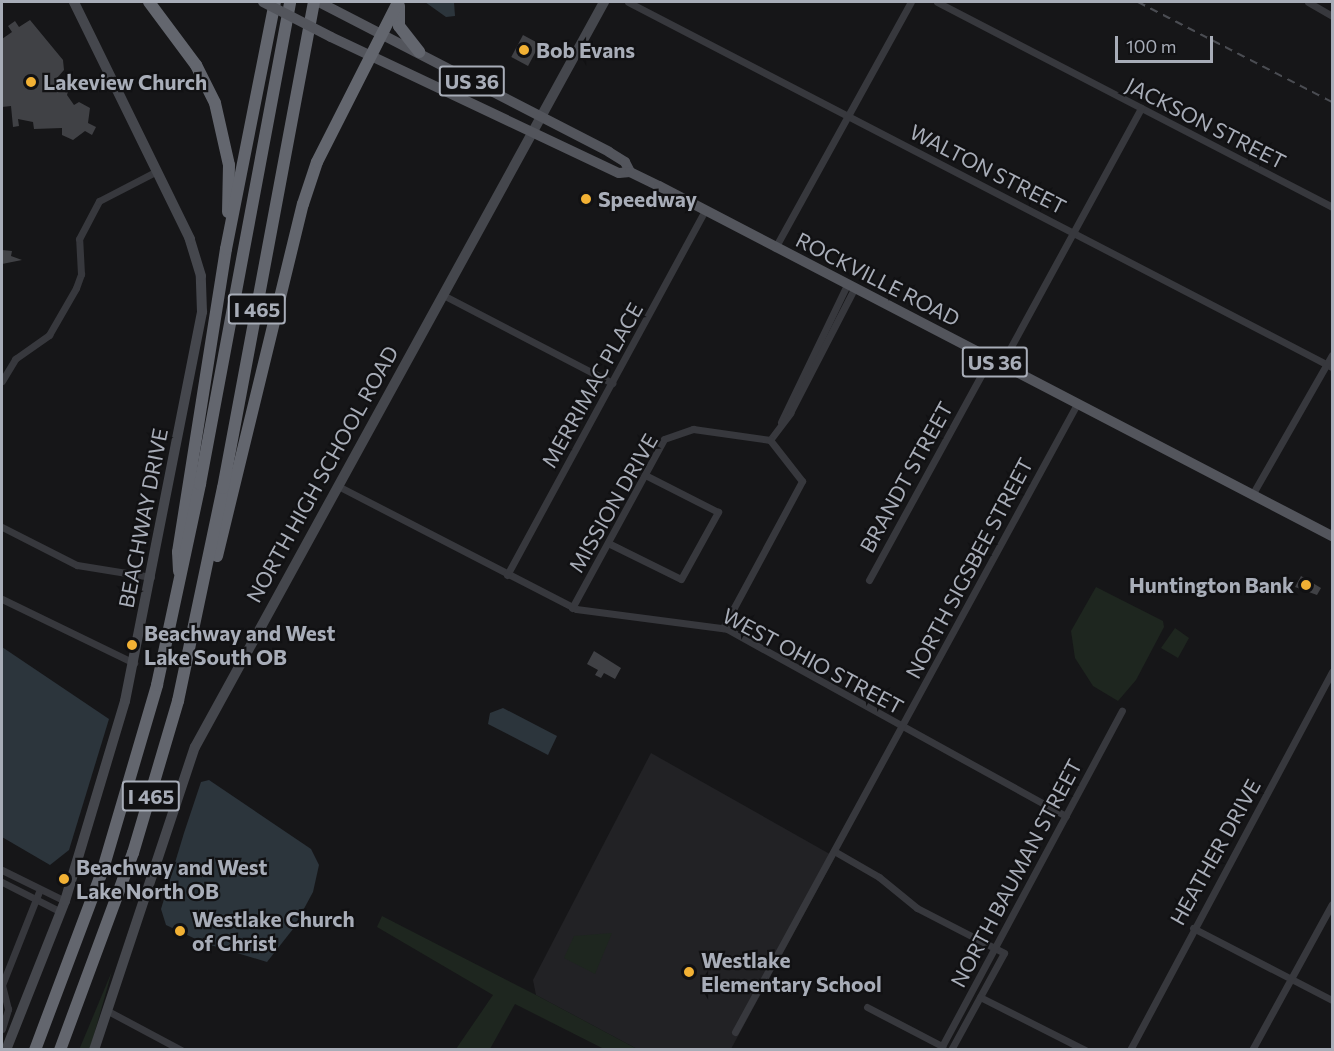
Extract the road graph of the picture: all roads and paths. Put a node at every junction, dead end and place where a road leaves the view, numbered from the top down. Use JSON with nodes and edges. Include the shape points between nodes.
{"nodes":[{"id":1,"x":74,"y":2,"type":"edge"},
{"id":2,"x":148,"y":2,"type":"edge"},
{"id":3,"x":263,"y":2,"type":"edge"},
{"id":4,"x":275,"y":2,"type":"edge"},
{"id":5,"x":291,"y":2,"type":"edge"},
{"id":6,"x":314,"y":2,"type":"edge"},
{"id":7,"x":319,"y":2,"type":"edge"},
{"id":8,"x":399,"y":2,"type":"edge"},
{"id":9,"x":604,"y":2,"type":"edge"},
{"id":10,"x":628,"y":2,"type":"edge"},
{"id":11,"x":911,"y":2,"type":"edge"},
{"id":12,"x":937,"y":2,"type":"edge"},
{"id":13,"x":1308,"y":2,"type":"edge"},
{"id":14,"x":1332,"y":16,"type":"edge"},
{"id":15,"x":382,"y":34,"type":"junction"},
{"id":16,"x":419,"y":52,"type":"junction"},
{"id":17,"x":371,"y":55,"type":"junction"},
{"id":18,"x":1141,"y":108,"type":"junction"},
{"id":19,"x":848,"y":116,"type":"junction"},
{"id":20,"x":540,"y":117,"type":"junction"},
{"id":21,"x":533,"y":130,"type":"junction"},
{"id":22,"x":157,"y":171,"type":"junction"},
{"id":23,"x":630,"y":172,"type":"junction"},
{"id":24,"x":1332,"y":207,"type":"edge"},
{"id":25,"x":705,"y":211,"type":"junction"},
{"id":26,"x":1073,"y":232,"type":"junction"},
{"id":27,"x":775,"y":248,"type":"junction"},
{"id":28,"x":226,"y":249,"type":"junction"},
{"id":29,"x":850,"y":287,"type":"junction"},
{"id":30,"x":443,"y":295,"type":"junction"},
{"id":31,"x":1332,"y":355,"type":"edge"},
{"id":32,"x":990,"y":359,"type":"junction"},
{"id":33,"x":1001,"y":364,"type":"junction"},
{"id":34,"x":1329,"y":365,"type":"edge"},
{"id":35,"x":2,"y":381,"type":"edge"},
{"id":36,"x":612,"y":383,"type":"junction"},
{"id":37,"x":1077,"y":404,"type":"junction"},
{"id":38,"x":770,"y":440,"type":"junction"},
{"id":39,"x":645,"y":475,"type":"junction"},
{"id":40,"x":338,"y":486,"type":"junction"},
{"id":41,"x":1252,"y":495,"type":"junction"},
{"id":42,"x":2,"y":527,"type":"edge"},
{"id":43,"x":1332,"y":536,"type":"edge"},
{"id":44,"x":608,"y":543,"type":"junction"},
{"id":45,"x":507,"y":575,"type":"junction"},
{"id":46,"x":152,"y":577,"type":"junction"},
{"id":47,"x":869,"y":580,"type":"dead end"},
{"id":48,"x":180,"y":588,"type":"junction"},
{"id":49,"x":2,"y":599,"type":"edge"},
{"id":50,"x":572,"y":608,"type":"junction"},
{"id":51,"x":198,"y":615,"type":"junction"},
{"id":52,"x":723,"y":628,"type":"junction"},
{"id":53,"x":134,"y":663,"type":"junction"},
{"id":54,"x":1332,"y":671,"type":"edge"},
{"id":55,"x":1122,"y":711,"type":"dead end"},
{"id":56,"x":902,"y":726,"type":"junction"},
{"id":57,"x":1065,"y":816,"type":"junction"},
{"id":58,"x":834,"y":851,"type":"junction"},
{"id":59,"x":2,"y":870,"type":"edge"},
{"id":60,"x":2,"y":882,"type":"edge"},
{"id":61,"x":40,"y":889,"type":"junction"},
{"id":62,"x":34,"y":898,"type":"junction"},
{"id":63,"x":1332,"y":904,"type":"edge"},
{"id":64,"x":63,"y":906,"type":"junction"},
{"id":65,"x":1193,"y":928,"type":"junction"},
{"id":66,"x":995,"y":948,"type":"junction"},
{"id":67,"x":91,"y":974,"type":"junction"},
{"id":68,"x":1291,"y":980,"type":"junction"},
{"id":69,"x":980,"y":997,"type":"junction"},
{"id":70,"x":1332,"y":1000,"type":"edge"},
{"id":71,"x":867,"y":1007,"type":"dead end"},
{"id":72,"x":108,"y":1011,"type":"junction"},
{"id":73,"x":2,"y":1029,"type":"edge"},
{"id":74,"x":735,"y":1032,"type":"dead end"},
{"id":75,"x":941,"y":1048,"type":"edge"},
{"id":76,"x":6,"y":1050,"type":"edge"},
{"id":77,"x":34,"y":1050,"type":"edge"},
{"id":78,"x":60,"y":1050,"type":"edge"},
{"id":79,"x":66,"y":1050,"type":"edge"},
{"id":80,"x":94,"y":1050,"type":"edge"},
{"id":81,"x":181,"y":1050,"type":"edge"},
{"id":82,"x":951,"y":1050,"type":"edge"},
{"id":83,"x":1085,"y":1050,"type":"edge"},
{"id":84,"x":1130,"y":1050,"type":"edge"},
{"id":85,"x":1252,"y":1050,"type":"edge"}],
"edges":[{"from":1,"to":22,"type":"street","name":"BEACHWAY DRIVE"},
{"from":2,"to":28,"type":"highway","via":[[196,65],[222,124],[230,165]]},
{"from":3,"to":17,"type":"main road","name":"ROCKVILLE ROAD","number":"US 36","bridge":true},
{"from":4,"to":28,"type":"highway"},
{"from":5,"to":48,"type":"highway","number":"I 465"},
{"from":6,"to":51,"type":"highway","number":"I 465"},
{"from":7,"to":15,"type":"main road","name":"ROCKVILLE ROAD"},
{"from":8,"to":15,"type":"highway"},
{"from":8,"to":16,"type":"highway","number":"US 36","via":[[399,26]]},
{"from":9,"to":20,"type":"street","name":"NORTH HIGH SCHOOL ROAD"},
{"from":10,"to":19,"type":"street","name":"WALTON STREET"},
{"from":11,"to":19,"type":"street"},
{"from":12,"to":18,"type":"street","name":"JACKSON STREET"},
{"from":13,"to":14,"type":"street"},
{"from":15,"to":16,"type":"main road","name":"ROCKVILLE ROAD"},
{"from":15,"to":17,"type":"highway"},
{"from":16,"to":20,"type":"main road","name":"ROCKVILLE ROAD","number":"US 36"},
{"from":17,"to":21,"type":"main road","name":"ROCKVILLE ROAD","number":"US 36"},
{"from":17,"to":51,"type":"highway","via":[[317,162],[303,204],[228,520]]},
{"from":18,"to":24,"type":"street","name":"JACKSON STREET"},
{"from":18,"to":26,"type":"street"},
{"from":19,"to":26,"type":"street","name":"WALTON STREET"},
{"from":19,"to":27,"type":"street"},
{"from":20,"to":21,"type":"street","name":"NORTH HIGH SCHOOL ROAD"},
{"from":20,"to":23,"type":"main road","name":"ROCKVILLE ROAD","number":"US 36","via":[[625,162]]},
{"from":21,"to":23,"type":"main road","name":"ROCKVILLE ROAD","number":"US 36","via":[[619,173]]},
{"from":21,"to":30,"type":"street","name":"NORTH HIGH SCHOOL ROAD"},
{"from":22,"to":35,"type":"street","via":[[99,201],[79,239],[81,269],[76,288],[49,335],[15,359]]},
{"from":22,"to":46,"type":"street","name":"BEACHWAY DRIVE","via":[[194,249],[202,300]]},
{"from":23,"to":25,"type":"main road","name":"ROCKVILLE ROAD","number":"US 36"},
{"from":25,"to":27,"type":"main road","name":"ROCKVILLE ROAD","number":"US 36"},
{"from":25,"to":36,"type":"street","name":"MERRIMAC PLACE"},
{"from":26,"to":33,"type":"street"},
{"from":26,"to":34,"type":"street","name":"WALTON STREET"},
{"from":27,"to":29,"type":"main road","name":"ROCKVILLE ROAD","number":"US 36"},
{"from":28,"to":48,"type":"highway","via":[[178,552]]},
{"from":29,"to":32,"type":"main road","name":"ROCKVILLE ROAD","number":"US 36"},
{"from":29,"to":38,"type":"street","via":[[790,413]]},
{"from":30,"to":36,"type":"street"},
{"from":30,"to":40,"type":"street","name":"NORTH HIGH SCHOOL ROAD"},
{"from":31,"to":34,"type":"street"},
{"from":32,"to":33,"type":"main road","name":"ROCKVILLE ROAD","number":"US 36"},
{"from":32,"to":47,"type":"street","name":"BRANDT STREET"},
{"from":33,"to":37,"type":"main road","name":"ROCKVILLE ROAD","number":"US 36"},
{"from":34,"to":41,"type":"street"},
{"from":36,"to":45,"type":"street","name":"MERRIMAC PLACE"},
{"from":37,"to":41,"type":"main road","name":"ROCKVILLE ROAD","number":"US 36"},
{"from":37,"to":56,"type":"street","name":"NORTH SIGSBEE STREET"},
{"from":38,"to":39,"type":"street","name":"MISSION DRIVE","via":[[681,431],[664,439]]},
{"from":38,"to":52,"type":"street","via":[[802,481]]},
{"from":39,"to":44,"type":"street","name":"MISSION DRIVE"},
{"from":39,"to":44,"type":"street","via":[[718,512],[681,579]]},
{"from":40,"to":45,"type":"street","name":"WEST OHIO STREET"},
{"from":40,"to":72,"type":"street","name":"NORTH HIGH SCHOOL ROAD","via":[[191,755],[162,858]]},
{"from":41,"to":43,"type":"main road","name":"ROCKVILLE ROAD","number":"US 36"},
{"from":42,"to":46,"type":"street","via":[[75,564]]},
{"from":44,"to":50,"type":"street","name":"MISSION DRIVE"},
{"from":45,"to":50,"type":"street","name":"WEST OHIO STREET"},
{"from":46,"to":53,"type":"street","name":"BEACHWAY DRIVE"},
{"from":48,"to":77,"type":"highway","number":"I 465","via":[[120,818]]},
{"from":49,"to":53,"type":"street"},
{"from":50,"to":52,"type":"street","name":"WEST OHIO STREET","via":[[603,616]]},
{"from":51,"to":67,"type":"highway","number":"I 465","via":[[150,797]]},
{"from":52,"to":56,"type":"street","name":"WEST OHIO STREET"},
{"from":53,"to":64,"type":"street","name":"BEACHWAY DRIVE"},
{"from":54,"to":65,"type":"street","name":"HEATHER DRIVE"},
{"from":55,"to":57,"type":"street","name":"NORTH BAUMAN STREET"},
{"from":56,"to":57,"type":"street","name":"WEST OHIO STREET","via":[[905,732]]},
{"from":56,"to":58,"type":"street","name":"NORTH SIGSBEE STREET"},
{"from":57,"to":66,"type":"street","name":"NORTH BAUMAN STREET"},
{"from":58,"to":66,"type":"street","via":[[879,877],[917,908]]},
{"from":58,"to":74,"type":"street","name":"NORTH SIGSBEE STREET"},
{"from":59,"to":61,"type":"street"},
{"from":60,"to":62,"type":"street"},
{"from":61,"to":62,"type":"street"},
{"from":61,"to":64,"type":"street"},
{"from":62,"to":64,"type":"street"},
{"from":62,"to":73,"type":"street","via":[[2,986],[8,1006]]},
{"from":63,"to":68,"type":"street"},
{"from":64,"to":76,"type":"street","name":"BEACHWAY DRIVE"},
{"from":65,"to":68,"type":"street"},
{"from":65,"to":84,"type":"street","name":"HEATHER DRIVE"},
{"from":66,"to":69,"type":"street","name":"NORTH BAUMAN STREET","via":[[1004,953]]},
{"from":66,"to":75,"type":"street","name":"NORTH BAUMAN STREET"},
{"from":67,"to":78,"type":"highway","number":"I 465"},
{"from":67,"to":79,"type":"highway"},
{"from":68,"to":70,"type":"street"},
{"from":68,"to":85,"type":"street"},
{"from":69,"to":82,"type":"street","name":"NORTH BAUMAN STREET"},
{"from":69,"to":83,"type":"street"},
{"from":71,"to":75,"type":"street"},
{"from":72,"to":80,"type":"street","name":"NORTH HIGH SCHOOL ROAD"},
{"from":72,"to":81,"type":"street"}]}
